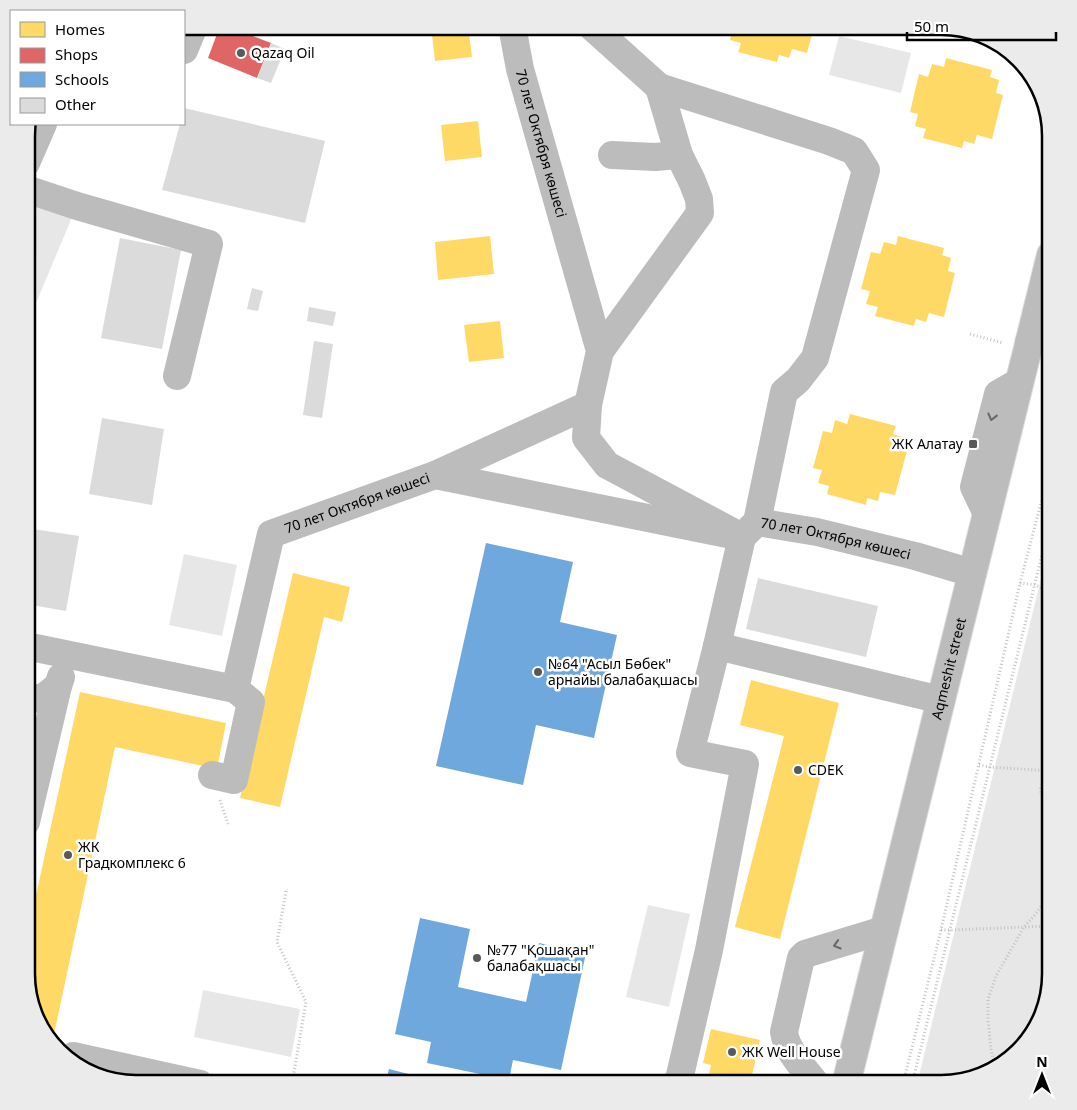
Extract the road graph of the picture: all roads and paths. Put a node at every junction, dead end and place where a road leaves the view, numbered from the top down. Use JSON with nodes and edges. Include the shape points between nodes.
{"nodes":[{"id":1,"x":190,"y":35,"type":"edge"},
{"id":2,"x":514,"y":35,"type":"edge"},
{"id":3,"x":601,"y":35,"type":"edge"},
{"id":4,"x":185,"y":48,"type":"edge"},
{"id":5,"x":659,"y":87,"type":"junction"},
{"id":6,"x":43,"y":125,"type":"edge"},
{"id":7,"x":35,"y":142,"type":"edge"},
{"id":8,"x":612,"y":155,"type":"dead end"},
{"id":9,"x":679,"y":155,"type":"junction"},
{"id":10,"x":35,"y":192,"type":"edge"},
{"id":11,"x":1042,"y":277,"type":"edge"},
{"id":12,"x":1042,"y":326,"type":"edge"},
{"id":13,"x":970,"y":334,"type":"dead end"},
{"id":14,"x":1016,"y":342,"type":"junction"},
{"id":15,"x":600,"y":351,"type":"junction"},
{"id":16,"x":177,"y":376,"type":"dead end"},
{"id":17,"x":588,"y":405,"type":"junction"},
{"id":18,"x":435,"y":475,"type":"junction"},
{"id":19,"x":1042,"y":499,"type":"edge"},
{"id":20,"x":750,"y":530,"type":"junction"},
{"id":21,"x":1042,"y":556,"type":"edge"},
{"id":22,"x":972,"y":573,"type":"junction"},
{"id":23,"x":1020,"y":583,"type":"junction"},
{"id":24,"x":1035,"y":585,"type":"junction"},
{"id":25,"x":1042,"y":588,"type":"edge"},
{"id":26,"x":717,"y":646,"type":"junction"},
{"id":27,"x":35,"y":648,"type":"edge"},
{"id":28,"x":68,"y":654,"type":"junction"},
{"id":29,"x":58,"y":686,"type":"junction"},
{"id":30,"x":235,"y":688,"type":"junction"},
{"id":31,"x":35,"y":699,"type":"edge"},
{"id":32,"x":941,"y":700,"type":"junction"},
{"id":33,"x":979,"y":764,"type":"junction"},
{"id":34,"x":990,"y":767,"type":"junction"},
{"id":35,"x":1042,"y":771,"type":"edge"},
{"id":36,"x":212,"y":776,"type":"dead end"},
{"id":37,"x":35,"y":784,"type":"edge"},
{"id":38,"x":286,"y":891,"type":"dead end"},
{"id":39,"x":1042,"y":905,"type":"edge"},
{"id":40,"x":1024,"y":926,"type":"junction"},
{"id":41,"x":1042,"y":926,"type":"edge"},
{"id":42,"x":884,"y":930,"type":"junction"},
{"id":43,"x":941,"y":930,"type":"junction"},
{"id":44,"x":950,"y":930,"type":"junction"},
{"id":45,"x":78,"y":1057,"type":"edge"},
{"id":46,"x":994,"y":1061,"type":"edge"},
{"id":47,"x":159,"y":1075,"type":"edge"},
{"id":48,"x":294,"y":1075,"type":"edge"},
{"id":49,"x":680,"y":1075,"type":"edge"},
{"id":50,"x":809,"y":1075,"type":"edge"},
{"id":51,"x":848,"y":1075,"type":"edge"},
{"id":52,"x":905,"y":1075,"type":"edge"},
{"id":53,"x":914,"y":1075,"type":"edge"}],
"edges":[{"from":1,"to":4,"type":"street"},
{"from":2,"to":15,"type":"street","name":"70 лет Октября көшесі","via":[[520,69]]},
{"from":3,"to":5,"type":"street"},
{"from":5,"to":9,"type":"street"},
{"from":5,"to":20,"type":"street","via":[[854,151],[866,170],[816,358],[784,392]]},
{"from":6,"to":7,"type":"street"},
{"from":8,"to":9,"type":"street"},
{"from":9,"to":15,"type":"street","via":[[699,199],[700,213]]},
{"from":10,"to":16,"type":"street","via":[[209,244]]},
{"from":11,"to":14,"type":"street","name":"Aqmeshit street"},
{"from":12,"to":14,"type":"street"},
{"from":13,"to":14,"type":"path"},
{"from":14,"to":22,"type":"street","name":"Aqmeshit street","via":[[1019,382]]},
{"from":15,"to":17,"type":"street","name":"70 лет Октября көшесі"},
{"from":17,"to":18,"type":"street","name":"70 лет Октября көшесі"},
{"from":17,"to":20,"type":"street","name":"70 лет Октября көшесі","via":[[586,438],[607,465]]},
{"from":18,"to":20,"type":"street"},
{"from":18,"to":30,"type":"street","name":"70 лет Октября көшесі","via":[[271,534]]},
{"from":19,"to":23,"type":"path"},
{"from":20,"to":22,"type":"street","name":"70 лет Октября көшесі","via":[[817,532]]},
{"from":20,"to":26,"type":"street"},
{"from":21,"to":24,"type":"path"},
{"from":22,"to":32,"type":"street","name":"Aqmeshit street"},
{"from":23,"to":24,"type":"path"},
{"from":23,"to":33,"type":"path"},
{"from":24,"to":25,"type":"path"},
{"from":24,"to":34,"type":"path"},
{"from":26,"to":32,"type":"street"},
{"from":26,"to":49,"type":"street","via":[[690,753],[745,764]]},
{"from":27,"to":28,"type":"street"},
{"from":28,"to":29,"type":"street"},
{"from":28,"to":30,"type":"street"},
{"from":29,"to":31,"type":"street","via":[[41,700]]},
{"from":29,"to":37,"type":"street"},
{"from":30,"to":36,"type":"street","via":[[251,702],[234,780]]},
{"from":32,"to":42,"type":"street","name":"Aqmeshit street"},
{"from":33,"to":34,"type":"path"},
{"from":33,"to":43,"type":"path"},
{"from":34,"to":35,"type":"path"},
{"from":34,"to":44,"type":"path"},
{"from":38,"to":48,"type":"path","via":[[277,942],[306,1002]]},
{"from":39,"to":40,"type":"path"},
{"from":40,"to":41,"type":"path"},
{"from":40,"to":44,"type":"path"},
{"from":40,"to":46,"type":"path","via":[[996,976],[988,999]]},
{"from":42,"to":50,"type":"street","one_way":true,"via":[[805,954],[801,958],[784,1038]]},
{"from":42,"to":51,"type":"street","name":"Aqmeshit street"},
{"from":43,"to":44,"type":"path"},
{"from":43,"to":52,"type":"path"},
{"from":44,"to":53,"type":"path"},
{"from":45,"to":47,"type":"street"}]}
